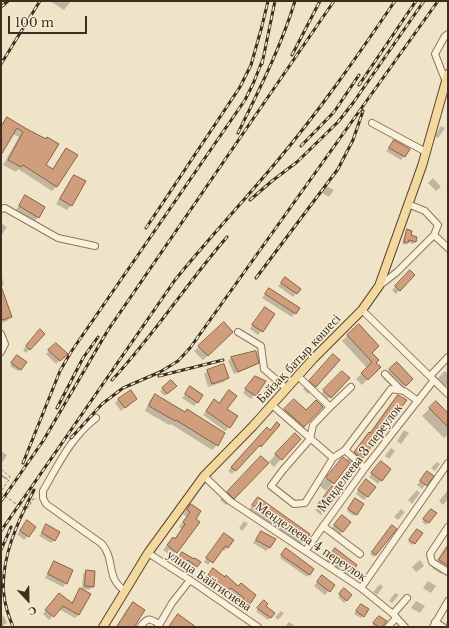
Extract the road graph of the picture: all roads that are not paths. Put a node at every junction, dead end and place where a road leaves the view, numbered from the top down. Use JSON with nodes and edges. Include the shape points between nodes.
{"nodes":[{"id":1,"x":448,"y":34,"type":"edge"},
{"id":2,"x":448,"y":74,"type":"edge"},
{"id":3,"x":446,"y":82,"type":"junction"},
{"id":4,"x":372,"y":123,"type":"dead end"},
{"id":5,"x":426,"y":152,"type":"junction"},
{"id":6,"x":408,"y":204,"type":"junction"},
{"id":7,"x":1,"y":209,"type":"edge"},
{"id":8,"x":434,"y":235,"type":"junction"},
{"id":9,"x":96,"y":246,"type":"dead end"},
{"id":10,"x":448,"y":248,"type":"edge"},
{"id":11,"x":379,"y":286,"type":"junction"},
{"id":12,"x":362,"y":310,"type":"junction"},
{"id":13,"x":238,"y":332,"type":"dead end"},
{"id":14,"x":1,"y":334,"type":"edge"},
{"id":15,"x":1,"y":352,"type":"edge"},
{"id":16,"x":448,"y":357,"type":"edge"},
{"id":17,"x":385,"y":374,"type":"dead end"},
{"id":18,"x":298,"y":376,"type":"junction"},
{"id":19,"x":432,"y":378,"type":"junction"},
{"id":20,"x":351,"y":387,"type":"dead end"},
{"id":21,"x":286,"y":389,"type":"junction"},
{"id":22,"x":401,"y":390,"type":"junction"},
{"id":23,"x":447,"y":392,"type":"edge"},
{"id":24,"x":418,"y":401,"type":"junction"},
{"id":25,"x":272,"y":405,"type":"junction"},
{"id":26,"x":330,"y":407,"type":"junction"},
{"id":27,"x":96,"y":418,"type":"dead end"},
{"id":28,"x":310,"y":439,"type":"junction"},
{"id":29,"x":345,"y":450,"type":"junction"},
{"id":30,"x":333,"y":458,"type":"junction"},
{"id":31,"x":448,"y":463,"type":"edge"},
{"id":32,"x":365,"y":468,"type":"junction"},
{"id":33,"x":204,"y":476,"type":"junction"},
{"id":34,"x":323,"y":526,"type":"junction"},
{"id":35,"x":448,"y":527,"type":"edge"},
{"id":36,"x":306,"y":550,"type":"junction"},
{"id":37,"x":148,"y":553,"type":"junction"},
{"id":38,"x":360,"y":554,"type":"dead end"},
{"id":39,"x":448,"y":572,"type":"edge"},
{"id":40,"x":190,"y":580,"type":"junction"},
{"id":41,"x":360,"y":588,"type":"junction"},
{"id":42,"x":125,"y":591,"type":"junction"},
{"id":43,"x":407,"y":598,"type":"dead end"},
{"id":44,"x":448,"y":600,"type":"edge"},
{"id":45,"x":395,"y":616,"type":"junction"},
{"id":46,"x":434,"y":624,"type":"edge"},
{"id":47,"x":159,"y":626,"type":"edge"},
{"id":48,"x":103,"y":627,"type":"edge"},
{"id":49,"x":140,"y":627,"type":"edge"},
{"id":50,"x":258,"y":627,"type":"edge"},
{"id":51,"x":388,"y":627,"type":"edge"},
{"id":52,"x":405,"y":627,"type":"edge"},
{"id":53,"x":443,"y":627,"type":"edge"}],
"edges":[{"from":1,"to":3,"type":"street","via":[[435,54]]},
{"from":2,"to":3,"type":"main road","name":"Байзақ батыр көшесі"},
{"from":3,"to":5,"type":"main road","name":"Байзақ батыр көшесі"},
{"from":4,"to":5,"type":"street"},
{"from":5,"to":6,"type":"main road","name":"Байзақ батыр көшесі"},
{"from":6,"to":8,"type":"street","via":[[425,211],[438,226]]},
{"from":6,"to":11,"type":"main road","name":"Байзақ батыр көшесі"},
{"from":7,"to":9,"type":"street","via":[[6,208],[58,238]]},
{"from":8,"to":10,"type":"street"},
{"from":8,"to":11,"type":"street"},
{"from":11,"to":12,"type":"main road","name":"Байзақ батыр көшесі"},
{"from":12,"to":18,"type":"main road","name":"Байзақ батыр көшесі"},
{"from":12,"to":19,"type":"street"},
{"from":13,"to":21,"type":"street","via":[[262,346],[264,369]]},
{"from":14,"to":15,"type":"street","via":[[5,344]]},
{"from":16,"to":19,"type":"street","name":"Менделеева 3 переулок"},
{"from":17,"to":22,"type":"street"},
{"from":18,"to":21,"type":"main road","name":"Байзақ батыр көшесі"},
{"from":18,"to":26,"type":"street"},
{"from":19,"to":23,"type":"street"},
{"from":19,"to":24,"type":"street","name":"Менделеева 3 переулок"},
{"from":20,"to":26,"type":"street"},
{"from":21,"to":25,"type":"main road","name":"Байзақ батыр көшесі"},
{"from":22,"to":24,"type":"street"},
{"from":22,"to":29,"type":"street","via":[[391,389]]},
{"from":24,"to":32,"type":"street","name":"Менделеева 3 переулок"},
{"from":25,"to":28,"type":"street"},
{"from":25,"to":33,"type":"main road","name":"Байзақ батыр көшесі"},
{"from":26,"to":28,"type":"street","via":[[313,425]]},
{"from":27,"to":42,"type":"street","via":[[72,442],[43,491],[43,498],[46,504],[102,544],[109,557],[114,582]]},
{"from":28,"to":30,"type":"street"},
{"from":28,"to":30,"type":"street","via":[[282,470],[272,486],[294,504],[305,502]]},
{"from":29,"to":30,"type":"street"},
{"from":29,"to":32,"type":"street"},
{"from":31,"to":41,"type":"street"},
{"from":32,"to":34,"type":"street","name":"Менделеева 3 переулок"},
{"from":33,"to":36,"type":"street","name":"Менделеева 4 переулок","via":[[230,501]]},
{"from":33,"to":37,"type":"main road","name":"Байзақ батыр көшесі"},
{"from":34,"to":36,"type":"street","name":"Менделеева 3 переулок"},
{"from":34,"to":38,"type":"street"},
{"from":35,"to":39,"type":"street","via":[[430,554],[432,562]]},
{"from":36,"to":41,"type":"street","name":"Менделеева 4 переулок"},
{"from":37,"to":40,"type":"street","name":"улица Байгисиева"},
{"from":37,"to":42,"type":"main road","name":"Байзақ батыр көшесі"},
{"from":40,"to":47,"type":"street","via":[[172,603]]},
{"from":40,"to":50,"type":"street","name":"улица Байгисиева"},
{"from":41,"to":45,"type":"street","name":"Менделеева 4 переулок"},
{"from":42,"to":48,"type":"main road","name":"Байзақ батыр көшесі"},
{"from":43,"to":45,"type":"street"},
{"from":44,"to":46,"type":"street"},
{"from":45,"to":51,"type":"street"},
{"from":45,"to":52,"type":"street","name":"Менделеева 4 переулок"},
{"from":46,"to":53,"type":"street"},
{"from":47,"to":49,"type":"street","via":[[151,619],[147,619]]}]}
